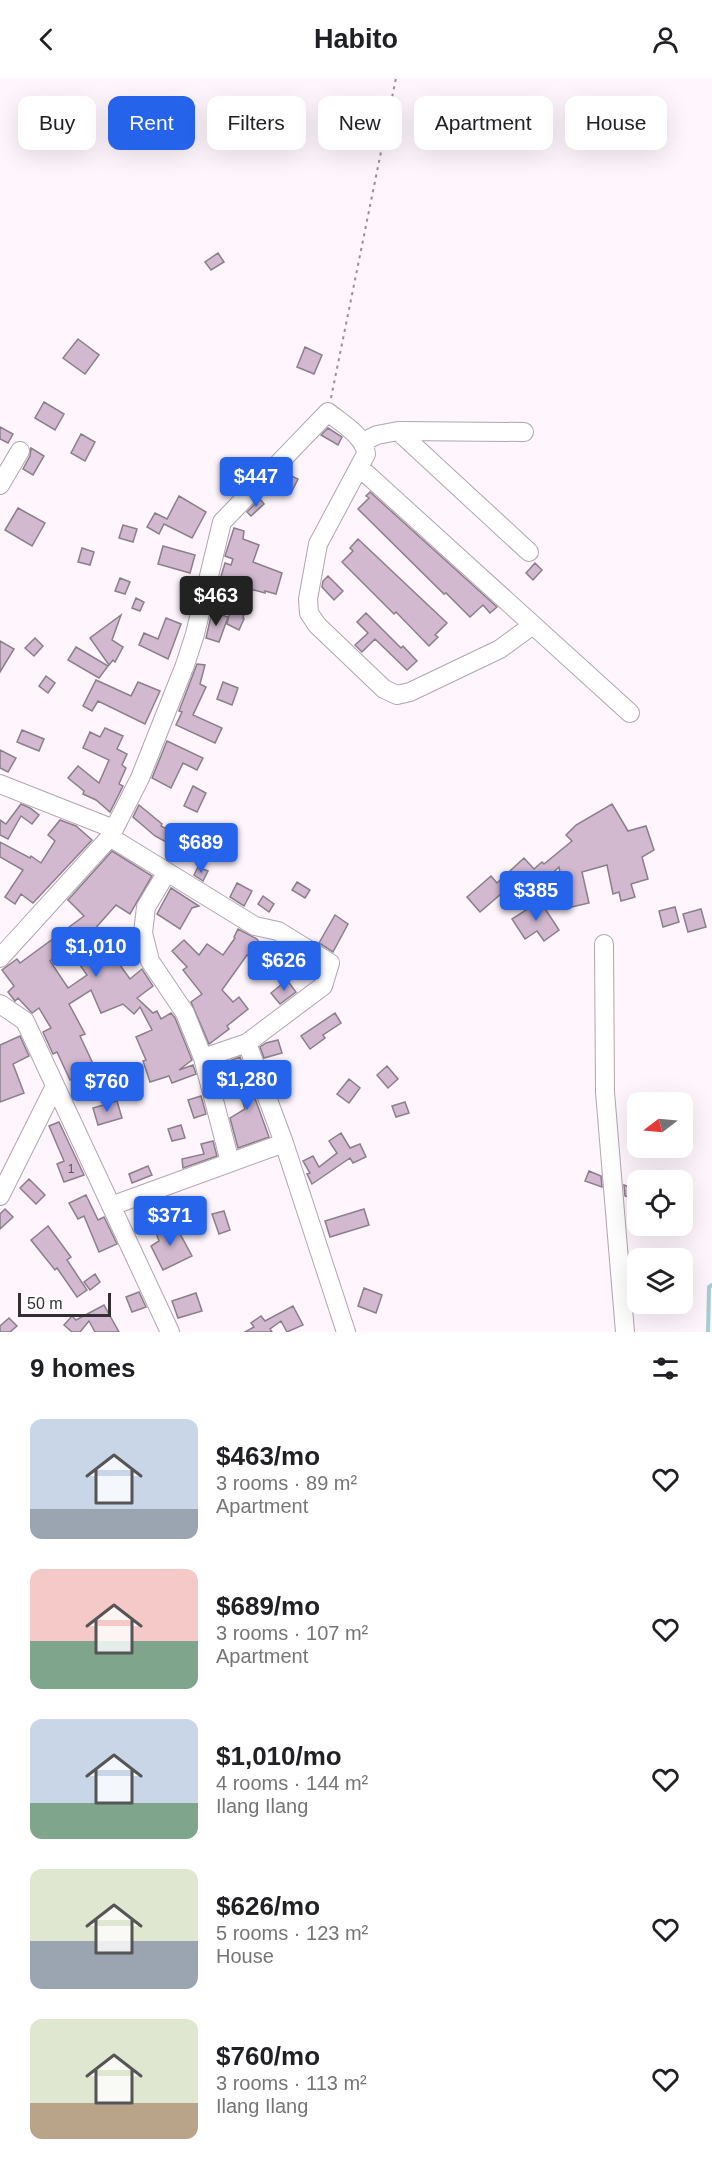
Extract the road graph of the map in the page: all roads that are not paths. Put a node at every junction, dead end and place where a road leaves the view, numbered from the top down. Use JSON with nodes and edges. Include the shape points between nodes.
{"nodes":[{"id":1,"x":398,"y":431,"type":"junction"},
{"id":2,"x":524,"y":432,"type":"dead end"},
{"id":3,"x":363,"y":442,"type":"junction"},
{"id":4,"x":20,"y":451,"type":"dead end"},
{"id":5,"x":359,"y":467,"type":"junction"},
{"id":6,"x":0,"y":485,"type":"edge"},
{"id":7,"x":529,"y":552,"type":"dead end"},
{"id":8,"x":533,"y":625,"type":"junction"},
{"id":9,"x":630,"y":713,"type":"dead end"},
{"id":10,"x":0,"y":784,"type":"edge"},
{"id":11,"x":112,"y":833,"type":"junction"},
{"id":12,"x":167,"y":872,"type":"junction"},
{"id":13,"x":604,"y":944,"type":"dead end"},
{"id":14,"x":3,"y":950,"type":"edge"},
{"id":15,"x":0,"y":1004,"type":"edge"},
{"id":16,"x":247,"y":1043,"type":"junction"},
{"id":17,"x":203,"y":1058,"type":"junction"},
{"id":18,"x":55,"y":1086,"type":"junction"},
{"id":19,"x":284,"y":1143,"type":"junction"},
{"id":20,"x":230,"y":1162,"type":"junction"},
{"id":21,"x":0,"y":1196,"type":"edge"},
{"id":22,"x":111,"y":1206,"type":"junction"},
{"id":23,"x":170,"y":1332,"type":"edge"},
{"id":24,"x":346,"y":1332,"type":"edge"},
{"id":25,"x":625,"y":1332,"type":"edge"}],
"edges":[{"from":1,"to":2,"type":"street"},
{"from":1,"to":3,"type":"street"},
{"from":1,"to":7,"type":"street"},
{"from":3,"to":5,"type":"street","via":[[366,454]]},
{"from":3,"to":11,"type":"street","via":[[328,412],[222,522],[185,665],[140,778]]},
{"from":4,"to":6,"type":"street"},
{"from":5,"to":8,"type":"street"},
{"from":5,"to":8,"type":"street","via":[[318,544],[309,614],[384,689],[397,695],[410,692],[500,649]]},
{"from":8,"to":9,"type":"street"},
{"from":10,"to":11,"type":"street"},
{"from":11,"to":12,"type":"street"},
{"from":11,"to":14,"type":"street"},
{"from":12,"to":16,"type":"street","via":[[255,926],[278,931],[330,963],[323,986]]},
{"from":12,"to":17,"type":"street","via":[[146,907],[143,933],[150,960],[185,1013]]},
{"from":13,"to":25,"type":"street","via":[[605,1092]]},
{"from":15,"to":18,"type":"street","via":[[25,1021]]},
{"from":16,"to":17,"type":"street"},
{"from":16,"to":19,"type":"street"},
{"from":17,"to":20,"type":"street"},
{"from":18,"to":21,"type":"street"},
{"from":18,"to":22,"type":"street"},
{"from":19,"to":20,"type":"street"},
{"from":19,"to":24,"type":"street"},
{"from":20,"to":22,"type":"street"},
{"from":22,"to":23,"type":"street"}]}
